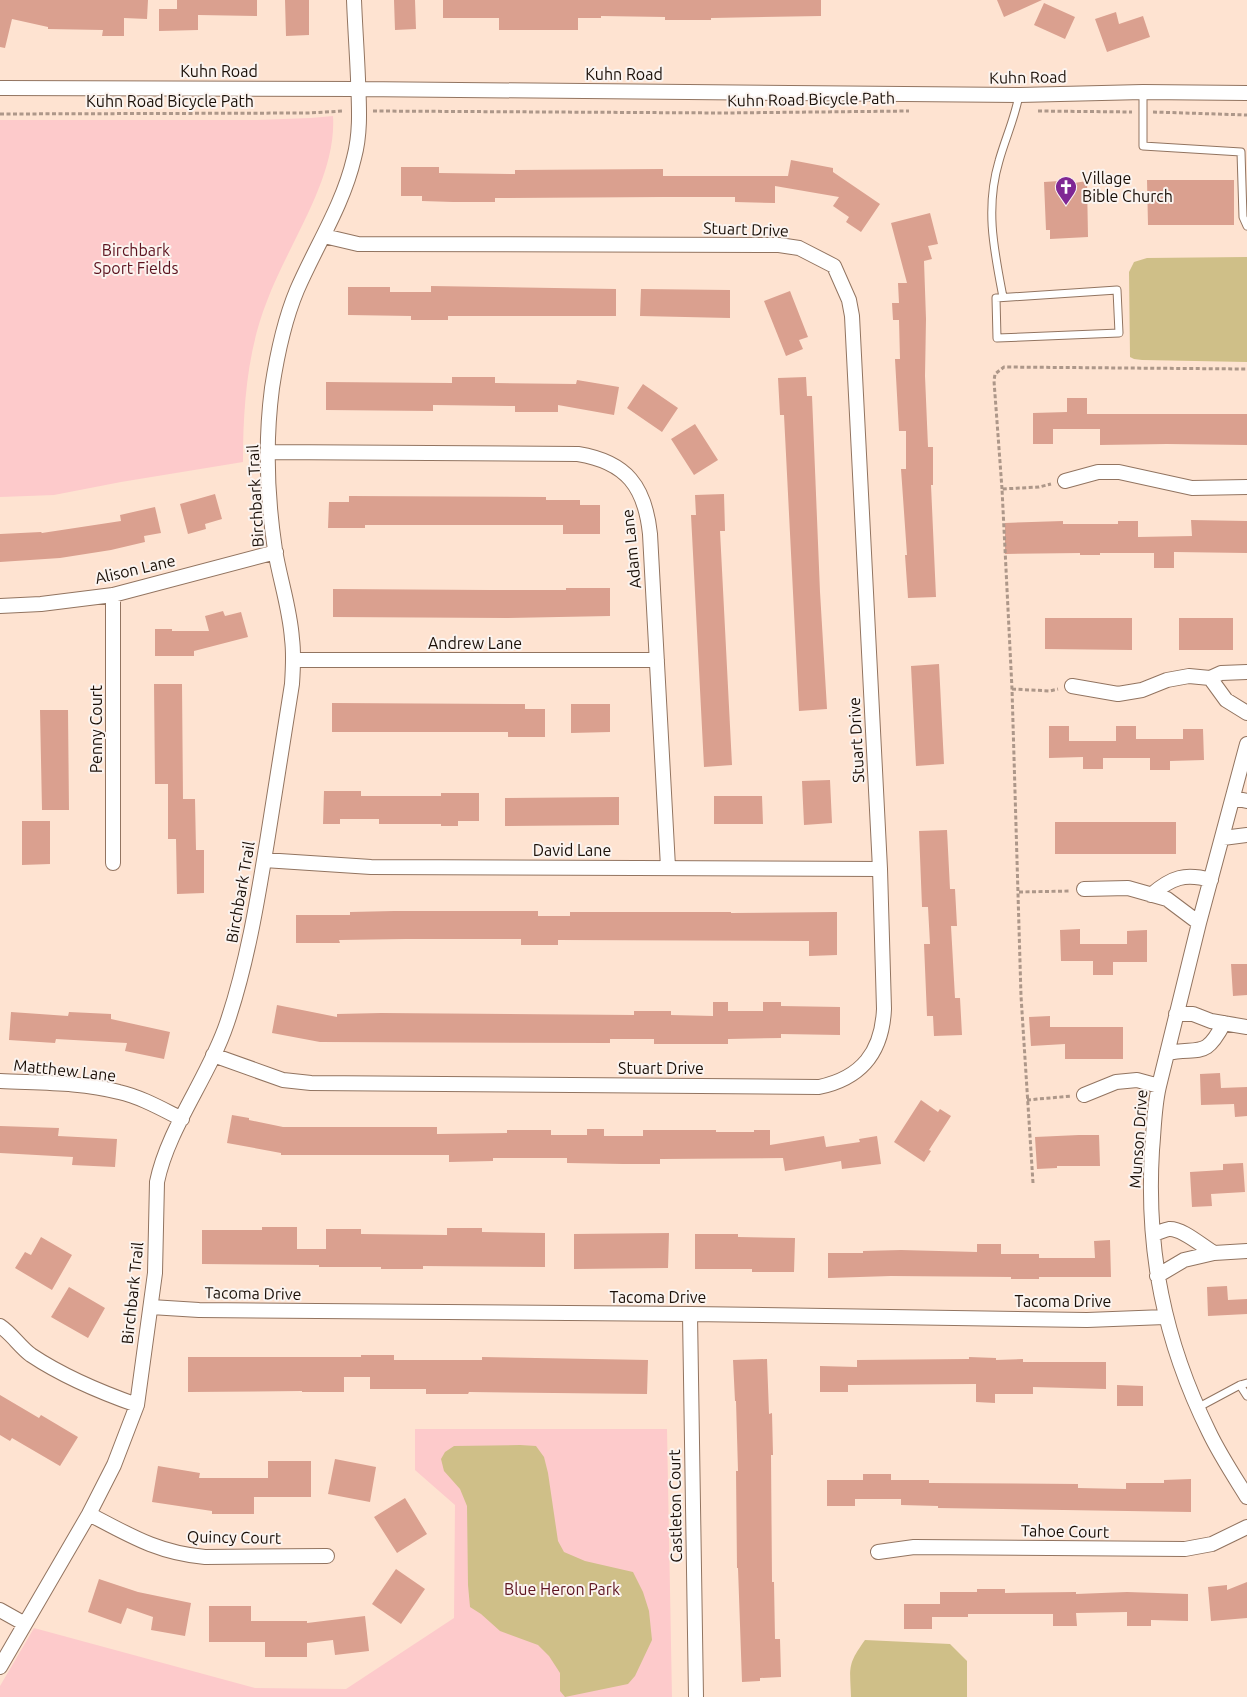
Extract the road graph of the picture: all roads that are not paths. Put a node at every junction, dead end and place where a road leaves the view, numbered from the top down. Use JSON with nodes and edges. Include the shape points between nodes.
{"nodes":[{"id":1,"x":354,"y":0,"type":"edge"},
{"id":2,"x":0,"y":88,"type":"edge"},
{"id":3,"x":358,"y":89,"type":"junction"},
{"id":4,"x":1143,"y":92,"type":"junction"},
{"id":5,"x":1247,"y":93,"type":"edge"},
{"id":6,"x":1019,"y":95,"type":"junction"},
{"id":7,"x":1247,"y":226,"type":"edge"},
{"id":8,"x":324,"y":236,"type":"junction"},
{"id":9,"x":1003,"y":297,"type":"junction"},
{"id":10,"x":268,"y":452,"type":"junction"},
{"id":11,"x":1065,"y":481,"type":"road end"},
{"id":12,"x":1247,"y":486,"type":"edge"},
{"id":13,"x":276,"y":552,"type":"junction"},
{"id":14,"x":113,"y":595,"type":"junction"},
{"id":15,"x":0,"y":606,"type":"edge"},
{"id":16,"x":294,"y":660,"type":"junction"},
{"id":17,"x":657,"y":660,"type":"junction"},
{"id":18,"x":1247,"y":672,"type":"edge"},
{"id":19,"x":1210,"y":678,"type":"junction"},
{"id":20,"x":1072,"y":686,"type":"road end"},
{"id":21,"x":1247,"y":712,"type":"edge"},
{"id":22,"x":1247,"y":744,"type":"edge"},
{"id":23,"x":1233,"y":798,"type":"junction"},
{"id":24,"x":1247,"y":801,"type":"edge"},
{"id":25,"x":1247,"y":835,"type":"edge"},
{"id":26,"x":1223,"y":838,"type":"junction"},
{"id":27,"x":264,"y":860,"type":"junction"},
{"id":28,"x":113,"y":863,"type":"dead end"},
{"id":29,"x":668,"y":867,"type":"junction"},
{"id":30,"x":880,"y":869,"type":"junction"},
{"id":31,"x":1211,"y":880,"type":"junction"},
{"id":32,"x":1084,"y":889,"type":"road end"},
{"id":33,"x":1151,"y":895,"type":"junction"},
{"id":34,"x":1199,"y":922,"type":"junction"},
{"id":35,"x":1176,"y":1014,"type":"junction"},
{"id":36,"x":1224,"y":1023,"type":"junction"},
{"id":37,"x":1247,"y":1026,"type":"edge"},
{"id":38,"x":1167,"y":1053,"type":"junction"},
{"id":39,"x":213,"y":1055,"type":"junction"},
{"id":40,"x":0,"y":1081,"type":"edge"},
{"id":41,"x":1159,"y":1086,"type":"junction"},
{"id":42,"x":1084,"y":1095,"type":"road end"},
{"id":43,"x":182,"y":1119,"type":"junction"},
{"id":44,"x":1153,"y":1234,"type":"junction"},
{"id":45,"x":1247,"y":1251,"type":"edge"},
{"id":46,"x":1214,"y":1253,"type":"junction"},
{"id":47,"x":1157,"y":1276,"type":"junction"},
{"id":48,"x":151,"y":1307,"type":"junction"},
{"id":49,"x":690,"y":1314,"type":"junction"},
{"id":50,"x":1165,"y":1317,"type":"junction"},
{"id":51,"x":0,"y":1326,"type":"edge"},
{"id":52,"x":1243,"y":1384,"type":"edge"},
{"id":53,"x":1247,"y":1396,"type":"edge"},
{"id":54,"x":137,"y":1405,"type":"junction"},
{"id":55,"x":1197,"y":1408,"type":"junction"},
{"id":56,"x":1247,"y":1497,"type":"edge"},
{"id":57,"x":89,"y":1514,"type":"junction"},
{"id":58,"x":1247,"y":1527,"type":"edge"},
{"id":59,"x":878,"y":1552,"type":"dead end"},
{"id":60,"x":327,"y":1556,"type":"dead end"},
{"id":61,"x":0,"y":1610,"type":"edge"},
{"id":62,"x":25,"y":1624,"type":"junction"},
{"id":63,"x":0,"y":1667,"type":"edge"},
{"id":64,"x":696,"y":1697,"type":"edge"}],
"edges":[{"from":1,"to":3,"type":"street","name":"Birchbark Trail"},
{"from":2,"to":3,"type":"street","name":"Kuhn Road"},
{"from":3,"to":6,"type":"street","name":"Kuhn Road"},
{"from":3,"to":8,"type":"street","name":"Birchbark Trail","via":[[359,126],[354,158]]},
{"from":4,"to":5,"type":"street","name":"Kuhn Road"},
{"from":4,"to":6,"type":"street","name":"Kuhn Road"},
{"from":4,"to":7,"type":"lane","via":[[1143,146],[1241,152],[1243,217]]},
{"from":6,"to":9,"type":"lane","via":[[992,190],[991,225]]},
{"from":8,"to":10,"type":"street","name":"Birchbark Trail","via":[[298,289],[283,332],[272,388]]},
{"from":8,"to":30,"type":"street","name":"Stuart Drive","via":[[358,244],[779,245],[799,248],[834,266],[850,300],[852,316]]},
{"from":9,"to":9,"type":"lane","via":[[996,298],[997,338],[1118,333],[1117,290]]},
{"from":10,"to":13,"type":"street","name":"Birchbark Trail"},
{"from":10,"to":17,"type":"street","name":"Adam Lane","via":[[578,454],[605,460],[636,486],[648,517]]},
{"from":11,"to":12,"type":"street","via":[[1098,472],[1119,472],[1192,488]]},
{"from":13,"to":14,"type":"street","name":"Alison Lane"},
{"from":13,"to":16,"type":"street","name":"Birchbark Trail"},
{"from":14,"to":15,"type":"street","name":"Alison Lane"},
{"from":14,"to":28,"type":"street","name":"Penny Court"},
{"from":16,"to":17,"type":"street","name":"Andrew Lane"},
{"from":16,"to":27,"type":"street","name":"Birchbark Trail"},
{"from":17,"to":29,"type":"street","name":"Adam Lane"},
{"from":18,"to":19,"type":"street","via":[[1222,673]]},
{"from":19,"to":20,"type":"street","via":[[1189,676],[1118,694]]},
{"from":19,"to":21,"type":"street","via":[[1226,700]]},
{"from":22,"to":23,"type":"street","name":"Munson Drive"},
{"from":23,"to":24,"type":"street"},
{"from":23,"to":26,"type":"street","name":"Munson Drive"},
{"from":25,"to":26,"type":"street"},
{"from":26,"to":31,"type":"street","name":"Munson Drive"},
{"from":27,"to":29,"type":"street","name":"David Lane","via":[[372,867]]},
{"from":27,"to":39,"type":"street","name":"Birchbark Trail","via":[[241,980]]},
{"from":29,"to":30,"type":"street","name":"David Lane"},
{"from":30,"to":39,"type":"street","name":"Stuart Drive","via":[[883,1026],[876,1048],[862,1066],[843,1080],[830,1084],[791,1087],[310,1083],[283,1080]]},
{"from":31,"to":33,"type":"street","via":[[1196,876],[1175,878]]},
{"from":31,"to":34,"type":"street","name":"Munson Drive"},
{"from":32,"to":33,"type":"street","via":[[1128,888]]},
{"from":33,"to":34,"type":"street","via":[[1167,899]]},
{"from":34,"to":35,"type":"street","name":"Munson Drive"},
{"from":35,"to":36,"type":"street","via":[[1193,1014]]},
{"from":35,"to":38,"type":"street","name":"Munson Drive"},
{"from":36,"to":37,"type":"street"},
{"from":36,"to":38,"type":"street","via":[[1215,1041],[1206,1048]]},
{"from":38,"to":41,"type":"street","name":"Munson Drive"},
{"from":39,"to":43,"type":"street","name":"Birchbark Trail"},
{"from":40,"to":43,"type":"street","name":"Matthew Lane","via":[[118,1092],[139,1098]]},
{"from":41,"to":42,"type":"street","via":[[1130,1080]]},
{"from":41,"to":44,"type":"street","name":"Munson Drive","via":[[1151,1174]]},
{"from":43,"to":48,"type":"street","name":"Birchbark Trail","via":[[164,1154],[157,1182]]},
{"from":44,"to":46,"type":"street","via":[[1170,1229],[1181,1231]]},
{"from":44,"to":47,"type":"street","name":"Munson Drive"},
{"from":45,"to":46,"type":"street"},
{"from":46,"to":47,"type":"street","via":[[1184,1260]]},
{"from":47,"to":50,"type":"street","name":"Munson Drive"},
{"from":48,"to":49,"type":"street","name":"Tacoma Drive"},
{"from":48,"to":54,"type":"street","name":"Birchbark Trail"},
{"from":49,"to":50,"type":"street","name":"Tacoma Drive","via":[[1086,1320]]},
{"from":49,"to":64,"type":"street","name":"Castleton Court"},
{"from":50,"to":55,"type":"street","name":"Munson Drive"},
{"from":51,"to":54,"type":"street","via":[[30,1354],[68,1376],[91,1389]]},
{"from":52,"to":53,"type":"lane"},
{"from":52,"to":55,"type":"lane"},
{"from":54,"to":57,"type":"street","name":"Birchbark Trail","via":[[114,1465]]},
{"from":55,"to":56,"type":"street","name":"Munson Drive"},
{"from":57,"to":60,"type":"street","name":"Quincy Court","via":[[150,1545],[186,1555]]},
{"from":57,"to":62,"type":"street","name":"Birchbark Trail"},
{"from":58,"to":59,"type":"street","name":"Tahoe Court","via":[[1212,1544],[1185,1549],[914,1547]]},
{"from":61,"to":62,"type":"street"},
{"from":62,"to":63,"type":"street","name":"Birchbark Trail"}]}
